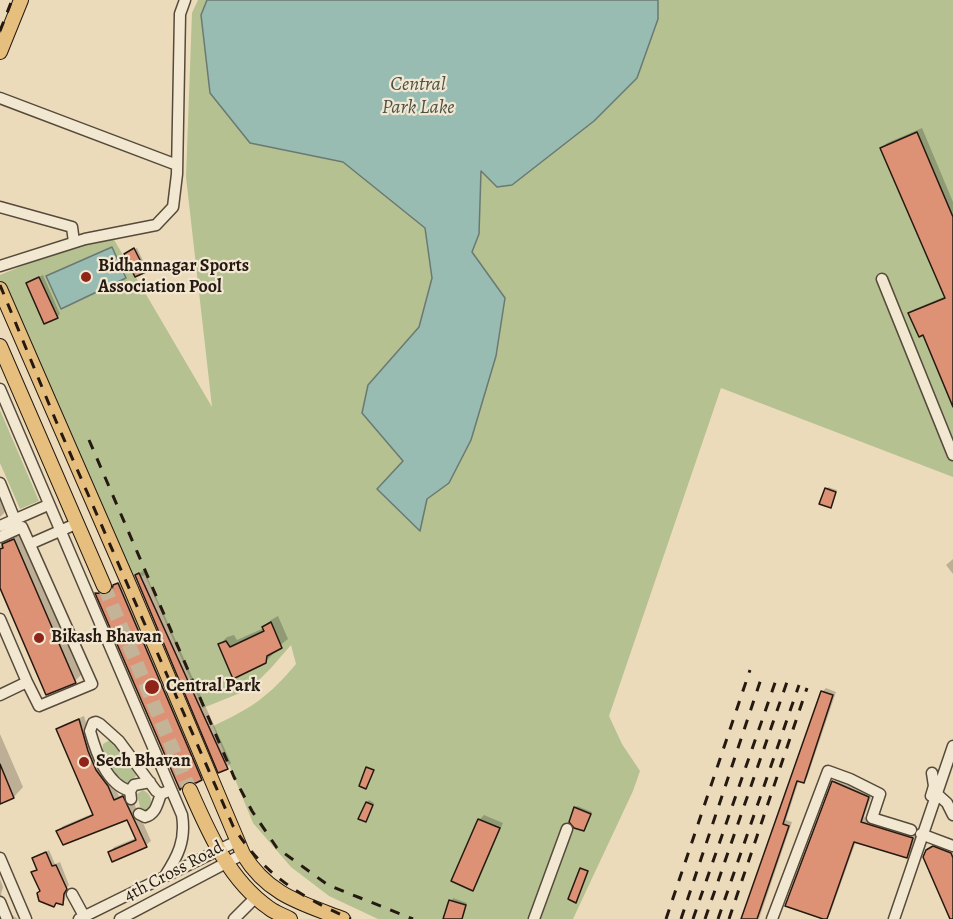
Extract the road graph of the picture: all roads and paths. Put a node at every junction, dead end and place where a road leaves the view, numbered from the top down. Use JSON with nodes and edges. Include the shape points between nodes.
{"nodes":[{"id":1,"x":21,"y":0,"type":"edge"},
{"id":2,"x":184,"y":0,"type":"edge"},
{"id":3,"x":0,"y":52,"type":"edge"},
{"id":4,"x":0,"y":98,"type":"edge"},
{"id":5,"x":177,"y":165,"type":"junction"},
{"id":6,"x":0,"y":207,"type":"edge"},
{"id":7,"x":74,"y":242,"type":"junction"},
{"id":8,"x":0,"y":266,"type":"edge"},
{"id":9,"x":882,"y":279,"type":"dead end"},
{"id":10,"x":0,"y":289,"type":"edge"},
{"id":11,"x":0,"y":346,"type":"edge"},
{"id":12,"x":36,"y":371,"type":"junction"},
{"id":13,"x":15,"y":381,"type":"junction"},
{"id":14,"x":0,"y":389,"type":"edge"},
{"id":15,"x":953,"y":455,"type":"edge"},
{"id":16,"x":0,"y":483,"type":"edge"},
{"id":17,"x":48,"y":505,"type":"junction"},
{"id":18,"x":15,"y":519,"type":"junction"},
{"id":19,"x":78,"y":523,"type":"junction"},
{"id":20,"x":0,"y":526,"type":"edge"},
{"id":21,"x":59,"y":531,"type":"junction"},
{"id":22,"x":0,"y":537,"type":"edge"},
{"id":23,"x":30,"y":544,"type":"junction"},
{"id":24,"x":104,"y":586,"type":"tunnel mouth"},
{"id":25,"x":0,"y":619,"type":"edge"},
{"id":26,"x":27,"y":682,"type":"junction"},
{"id":27,"x":0,"y":695,"type":"edge"},
{"id":28,"x":953,"y":746,"type":"edge"},
{"id":29,"x":932,"y":773,"type":"dead end"},
{"id":30,"x":150,"y":782,"type":"junction"},
{"id":31,"x":190,"y":790,"type":"tunnel mouth"},
{"id":32,"x":166,"y":792,"type":"junction"},
{"id":33,"x":937,"y":794,"type":"junction"},
{"id":34,"x":139,"y":814,"type":"dead end"},
{"id":35,"x":953,"y":815,"type":"edge"},
{"id":36,"x":567,"y":828,"type":"dead end"},
{"id":37,"x":918,"y":833,"type":"junction"},
{"id":38,"x":237,"y":841,"type":"junction"},
{"id":39,"x":953,"y":846,"type":"edge"},
{"id":40,"x":218,"y":849,"type":"junction"},
{"id":41,"x":243,"y":854,"type":"junction"},
{"id":42,"x":0,"y":858,"type":"edge"},
{"id":43,"x":226,"y":864,"type":"junction"},
{"id":44,"x":165,"y":876,"type":"junction"},
{"id":45,"x":72,"y":894,"type":"dead end"},
{"id":46,"x":256,"y":897,"type":"junction"},
{"id":47,"x":0,"y":902,"type":"edge"},
{"id":48,"x":269,"y":914,"type":"edge"},
{"id":49,"x":82,"y":918,"type":"edge"},
{"id":50,"x":7,"y":919,"type":"edge"},
{"id":51,"x":26,"y":919,"type":"edge"},
{"id":52,"x":120,"y":919,"type":"edge"},
{"id":53,"x":234,"y":919,"type":"edge"},
{"id":54,"x":289,"y":919,"type":"edge"},
{"id":55,"x":343,"y":919,"type":"edge"},
{"id":56,"x":534,"y":919,"type":"edge"},
{"id":57,"x":772,"y":919,"type":"edge"},
{"id":58,"x":892,"y":919,"type":"edge"}],
"edges":[{"from":1,"to":3,"type":"main road"},
{"from":2,"to":5,"type":"street","via":[[180,14]]},
{"from":4,"to":5,"type":"street"},
{"from":5,"to":7,"type":"street","via":[[173,207],[156,225]]},
{"from":6,"to":7,"type":"street","via":[[72,228]]},
{"from":7,"to":8,"type":"street"},
{"from":9,"to":15,"type":"street"},
{"from":10,"to":12,"type":"main road"},
{"from":11,"to":13,"type":"main road"},
{"from":12,"to":13,"type":"main road"},
{"from":12,"to":38,"type":"main road"},
{"from":13,"to":19,"type":"main road"},
{"from":14,"to":17,"type":"street"},
{"from":16,"to":18,"type":"street"},
{"from":17,"to":18,"type":"street"},
{"from":17,"to":21,"type":"street"},
{"from":18,"to":20,"type":"street"},
{"from":19,"to":21,"type":"street"},
{"from":19,"to":24,"type":"main road"},
{"from":21,"to":23,"type":"street"},
{"from":21,"to":32,"type":"street"},
{"from":22,"to":23,"type":"street","via":[[22,527]]},
{"from":23,"to":26,"type":"street","via":[[92,684],[39,706]]},
{"from":25,"to":26,"type":"street"},
{"from":26,"to":27,"type":"street"},
{"from":28,"to":33,"type":"street"},
{"from":29,"to":58,"type":"street","via":[[934,786]]},
{"from":30,"to":30,"type":"street","via":[[119,741],[100,724],[90,726],[102,764],[111,778],[131,795],[134,785]]},
{"from":30,"to":32,"type":"street","via":[[156,791]]},
{"from":31,"to":40,"type":"main road"},
{"from":32,"to":34,"type":"street","via":[[150,815]]},
{"from":32,"to":44,"type":"street","via":[[182,815],[184,827],[178,856]]},
{"from":33,"to":35,"type":"street"},
{"from":33,"to":37,"type":"street"},
{"from":36,"to":56,"type":"street"},
{"from":37,"to":39,"type":"street"},
{"from":37,"to":57,"type":"street","via":[[872,818],[880,794],[828,771]]},
{"from":37,"to":58,"type":"street"},
{"from":38,"to":40,"type":"street"},
{"from":38,"to":41,"type":"main road"},
{"from":40,"to":43,"type":"main road"},
{"from":40,"to":44,"type":"street"},
{"from":41,"to":43,"type":"street","name":"4th Cross Road"},
{"from":41,"to":55,"type":"main road","via":[[272,888]]},
{"from":42,"to":51,"type":"street"},
{"from":43,"to":46,"type":"main road"},
{"from":43,"to":52,"type":"street","name":"4th Cross Road"},
{"from":44,"to":49,"type":"street"},
{"from":45,"to":49,"type":"street"},
{"from":46,"to":48,"type":"main road"},
{"from":46,"to":53,"type":"street"},
{"from":47,"to":50,"type":"street"},
{"from":48,"to":54,"type":"main road"}]}
